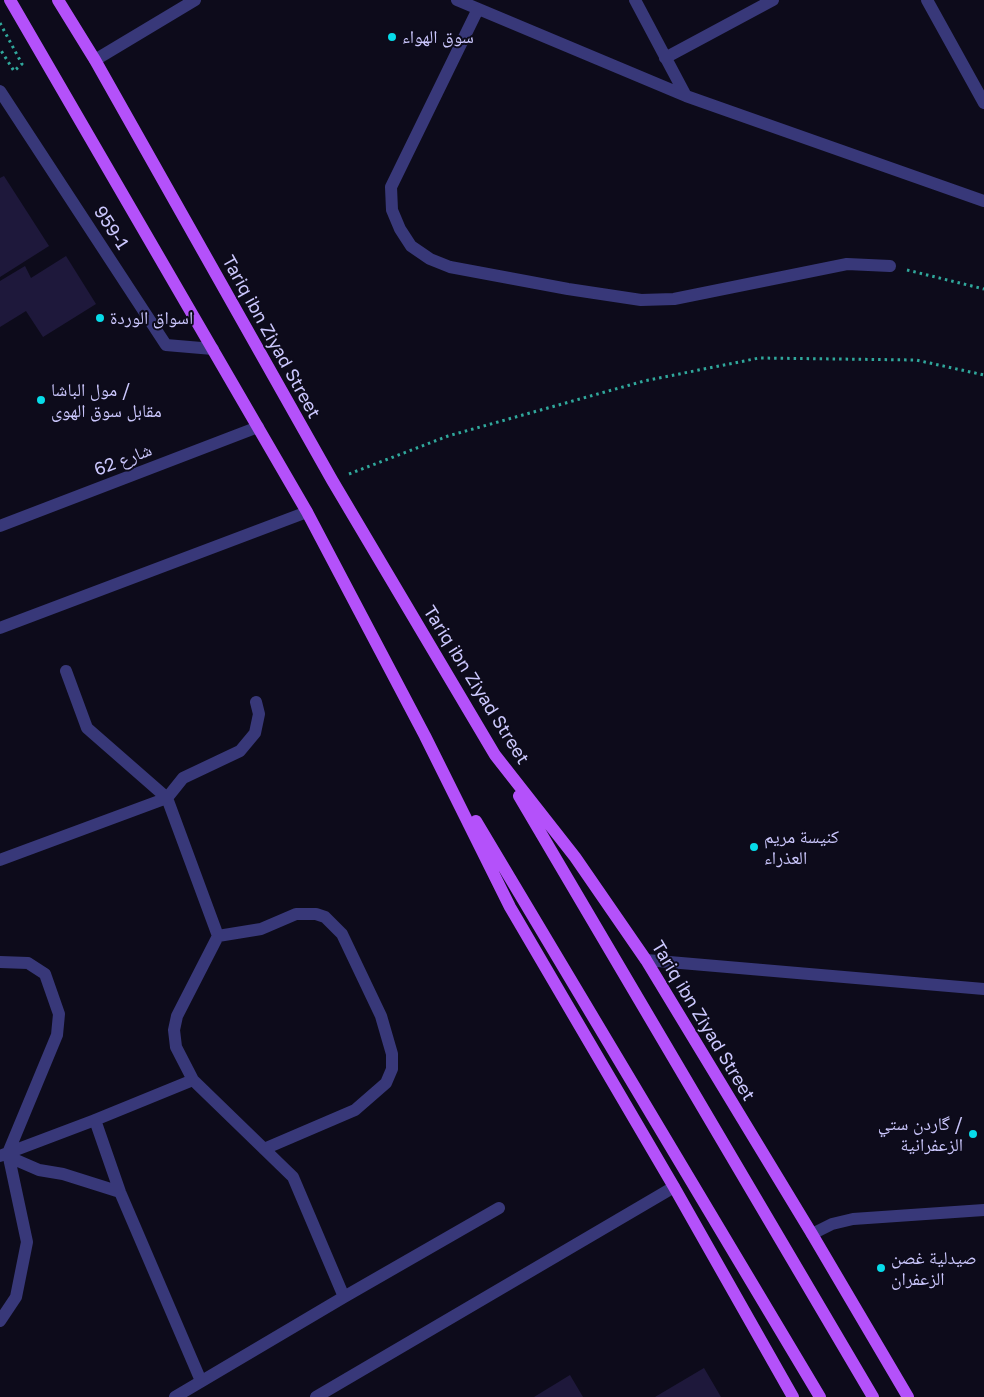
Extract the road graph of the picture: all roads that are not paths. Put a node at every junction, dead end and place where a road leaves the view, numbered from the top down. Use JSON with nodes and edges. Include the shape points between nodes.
{"nodes":[{"id":1,"x":10,"y":0,"type":"edge"},
{"id":2,"x":58,"y":0,"type":"edge"},
{"id":3,"x":195,"y":0,"type":"edge"},
{"id":4,"x":457,"y":0,"type":"edge"},
{"id":5,"x":635,"y":0,"type":"edge"},
{"id":6,"x":773,"y":0,"type":"edge"},
{"id":7,"x":927,"y":0,"type":"edge"},
{"id":8,"x":478,"y":9,"type":"junction"},
{"id":9,"x":666,"y":58,"type":"junction"},
{"id":10,"x":95,"y":60,"type":"junction"},
{"id":11,"x":0,"y":91,"type":"edge"},
{"id":12,"x":686,"y":96,"type":"junction"},
{"id":13,"x":984,"y":103,"type":"edge"},
{"id":14,"x":984,"y":201,"type":"edge"},
{"id":15,"x":890,"y":266,"type":"road end"},
{"id":16,"x":213,"y":349,"type":"junction"},
{"id":17,"x":258,"y":427,"type":"junction"},
{"id":18,"x":307,"y":512,"type":"junction"},
{"id":19,"x":2,"y":522,"type":"edge"},
{"id":20,"x":0,"y":628,"type":"edge"},
{"id":21,"x":66,"y":671,"type":"dead end"},
{"id":22,"x":256,"y":702,"type":"dead end"},
{"id":23,"x":425,"y":736,"type":"junction"},
{"id":24,"x":494,"y":755,"type":"junction"},
{"id":25,"x":167,"y":798,"type":"junction"},
{"id":26,"x":0,"y":860,"type":"edge"},
{"id":27,"x":218,"y":936,"type":"junction"},
{"id":28,"x":646,"y":960,"type":"junction"},
{"id":29,"x":0,"y":962,"type":"edge"},
{"id":30,"x":984,"y":989,"type":"edge"},
{"id":31,"x":193,"y":1080,"type":"junction"},
{"id":32,"x":94,"y":1120,"type":"junction"},
{"id":33,"x":264,"y":1149,"type":"junction"},
{"id":34,"x":6,"y":1155,"type":"edge"},
{"id":35,"x":674,"y":1187,"type":"junction"},
{"id":36,"x":120,"y":1192,"type":"junction"},
{"id":37,"x":499,"y":1208,"type":"dead end"},
{"id":38,"x":984,"y":1210,"type":"edge"},
{"id":39,"x":812,"y":1234,"type":"junction"},
{"id":40,"x":344,"y":1297,"type":"junction"},
{"id":41,"x":0,"y":1321,"type":"edge"},
{"id":42,"x":201,"y":1381,"type":"junction"},
{"id":43,"x":174,"y":1397,"type":"edge"},
{"id":44,"x":316,"y":1397,"type":"edge"},
{"id":45,"x":793,"y":1397,"type":"edge"},
{"id":46,"x":820,"y":1397,"type":"edge"},
{"id":47,"x":873,"y":1397,"type":"edge"},
{"id":48,"x":908,"y":1397,"type":"edge"}],
"edges":[{"from":1,"to":16,"type":"main road"},
{"from":2,"to":10,"type":"main road","name":"Tariq ibn Ziyad Street"},
{"from":3,"to":10,"type":"street"},
{"from":4,"to":8,"type":"street"},
{"from":5,"to":9,"type":"street"},
{"from":6,"to":9,"type":"street"},
{"from":7,"to":13,"type":"street"},
{"from":8,"to":12,"type":"street"},
{"from":8,"to":15,"type":"street","via":[[391,187],[392,210],[400,229],[411,246],[430,259],[450,267],[641,300],[674,299],[847,264]]},
{"from":9,"to":12,"type":"street"},
{"from":10,"to":24,"type":"main road","name":"Tariq ibn Ziyad Street","via":[[332,480]]},
{"from":11,"to":16,"type":"street","name":"959-1","via":[[166,345]]},
{"from":12,"to":14,"type":"street"},
{"from":16,"to":17,"type":"main road"},
{"from":17,"to":18,"type":"main road"},
{"from":17,"to":19,"type":"street","name":"شارع 62"},
{"from":18,"to":20,"type":"street"},
{"from":18,"to":23,"type":"main road"},
{"from":21,"to":25,"type":"street","via":[[87,728]]},
{"from":22,"to":25,"type":"street","via":[[259,714],[255,732],[240,751],[183,778]]},
{"from":23,"to":35,"type":"main road","via":[[510,907]]},
{"from":23,"to":46,"type":"main road"},
{"from":24,"to":28,"type":"main road","name":"Tariq ibn Ziyad Street","via":[[575,857]]},
{"from":24,"to":47,"type":"main road"},
{"from":25,"to":26,"type":"street"},
{"from":25,"to":27,"type":"street"},
{"from":27,"to":31,"type":"street","via":[[177,1016],[174,1030],[176,1046]]},
{"from":27,"to":33,"type":"street","via":[[261,929],[296,914],[325,917],[342,934],[382,1016],[392,1054],[392,1069],[386,1083],[355,1110]]},
{"from":28,"to":30,"type":"street"},
{"from":28,"to":39,"type":"main road","name":"Tariq ibn Ziyad Street"},
{"from":29,"to":34,"type":"street","via":[[28,963],[45,974],[59,1014],[57,1035]]},
{"from":31,"to":32,"type":"street"},
{"from":31,"to":33,"type":"street"},
{"from":32,"to":34,"type":"street"},
{"from":32,"to":36,"type":"street"},
{"from":33,"to":40,"type":"street","via":[[293,1177]]},
{"from":34,"to":36,"type":"street","via":[[39,1170]]},
{"from":34,"to":41,"type":"street","via":[[27,1242],[16,1297]]},
{"from":35,"to":44,"type":"street"},
{"from":35,"to":45,"type":"main road"},
{"from":36,"to":42,"type":"street"},
{"from":37,"to":40,"type":"street"},
{"from":38,"to":39,"type":"street","via":[[853,1220],[832,1224]]},
{"from":39,"to":48,"type":"main road","name":"Tariq ibn Ziyad Street"},
{"from":40,"to":42,"type":"street"},
{"from":42,"to":43,"type":"street"}]}
